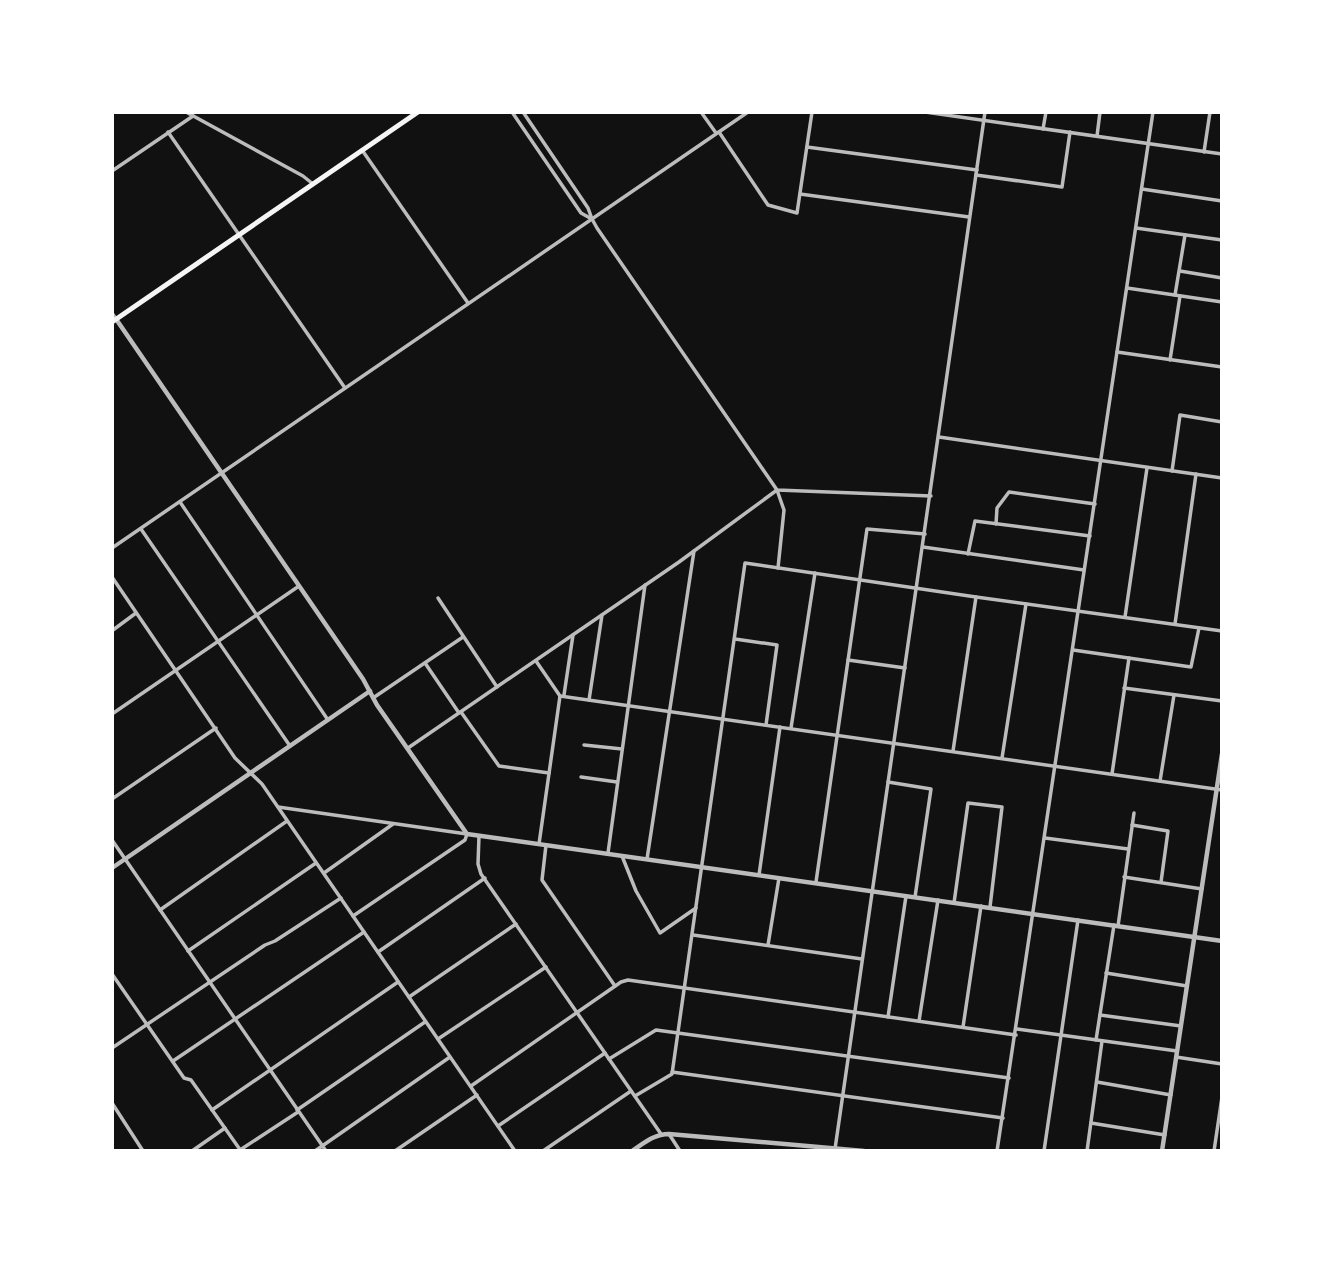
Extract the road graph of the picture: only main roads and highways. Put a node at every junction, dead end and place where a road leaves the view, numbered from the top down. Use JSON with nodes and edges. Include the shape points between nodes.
{"nodes":[{"id":1,"x":418,"y":112,"type":"edge"},
{"id":2,"x":113,"y":318,"type":"edge"}],
"edges":[{"from":1,"to":2,"type":"main road"}]}
